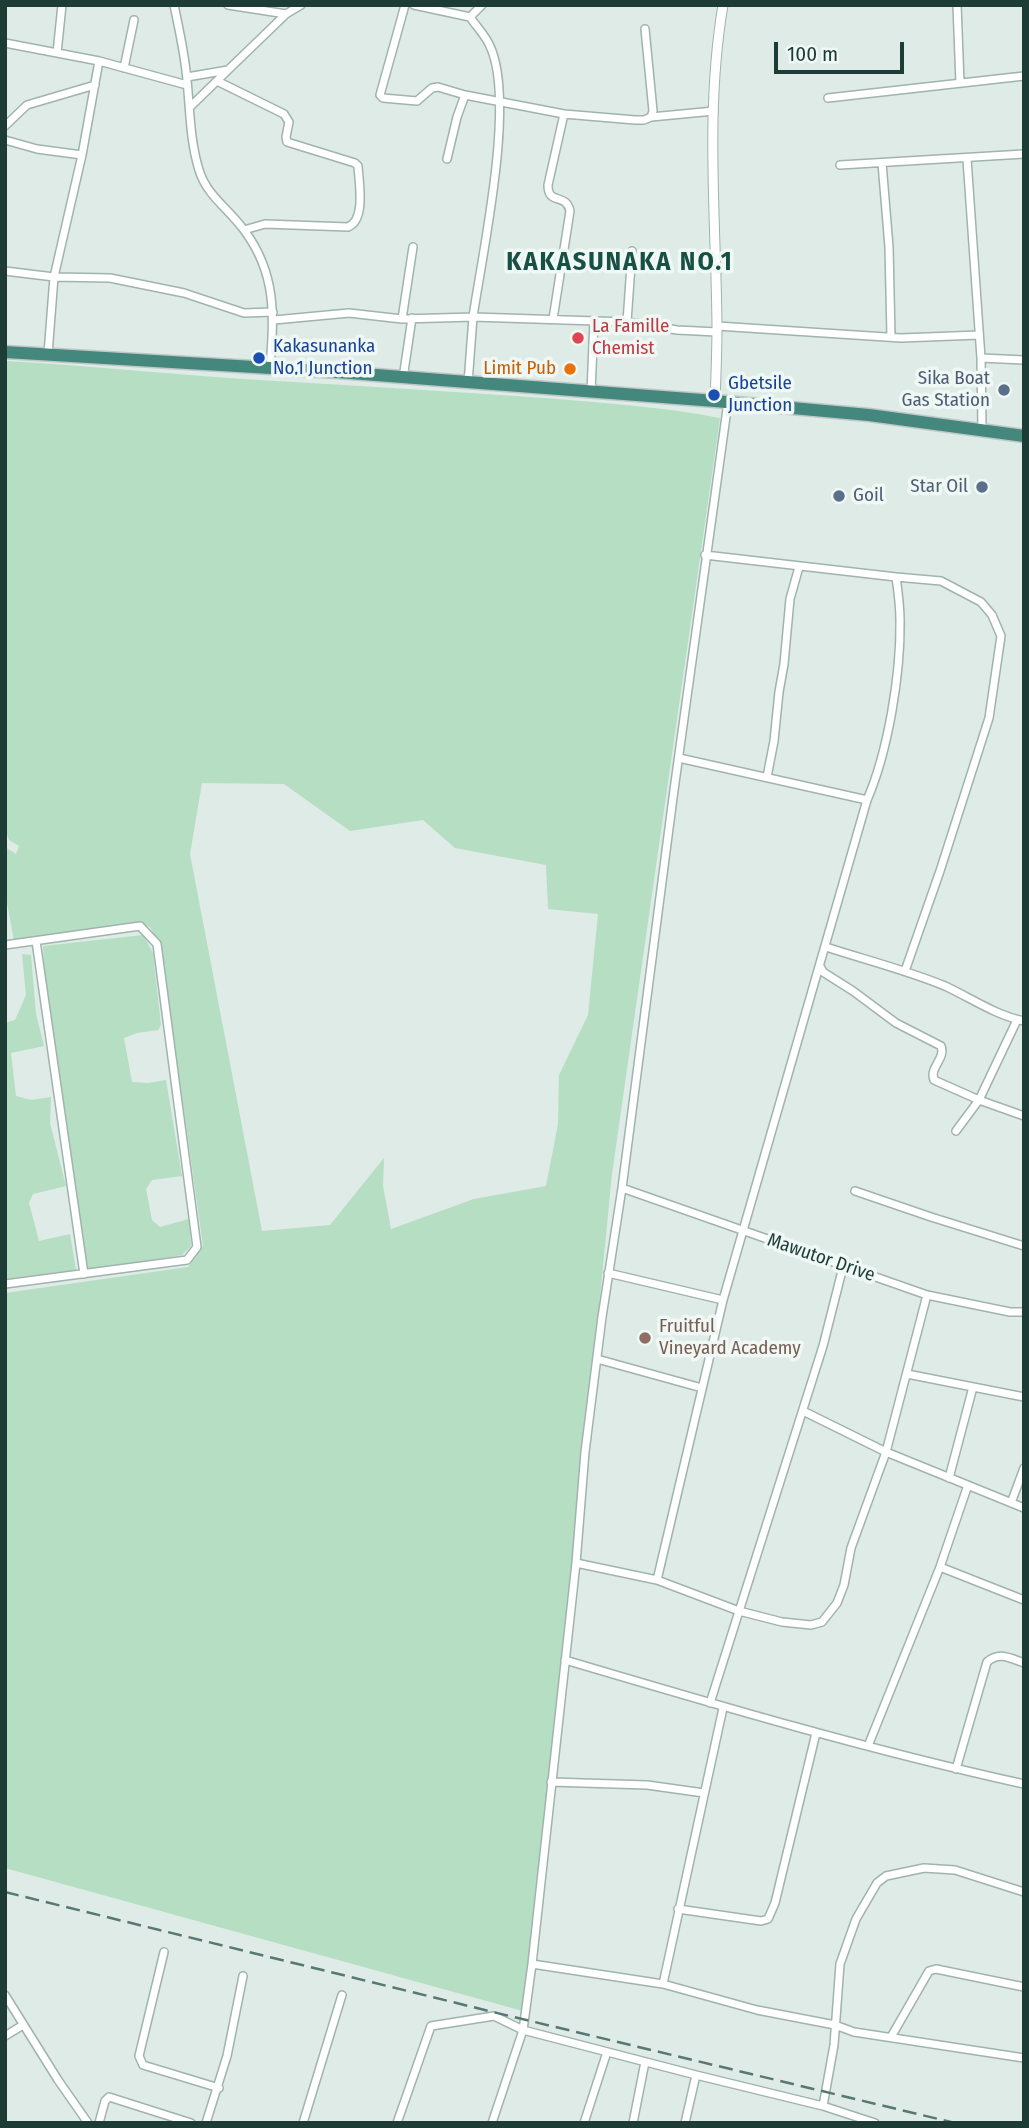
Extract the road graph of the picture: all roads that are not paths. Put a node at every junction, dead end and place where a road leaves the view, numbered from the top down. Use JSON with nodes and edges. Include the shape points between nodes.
{"nodes":[{"id":1,"x":62,"y":5,"type":"edge"},
{"id":2,"x":228,"y":5,"type":"edge"},
{"id":3,"x":301,"y":5,"type":"edge"},
{"id":4,"x":405,"y":5,"type":"edge"},
{"id":5,"x":414,"y":5,"type":"edge"},
{"id":6,"x":481,"y":5,"type":"edge"},
{"id":7,"x":723,"y":5,"type":"edge"},
{"id":8,"x":957,"y":5,"type":"edge"},
{"id":9,"x":176,"y":6,"type":"edge"},
{"id":10,"x":249,"y":7,"type":"edge"},
{"id":11,"x":286,"y":13,"type":"junction"},
{"id":12,"x":470,"y":17,"type":"junction"},
{"id":13,"x":134,"y":20,"type":"dead end"},
{"id":14,"x":645,"y":29,"type":"dead end"},
{"id":15,"x":5,"y":43,"type":"edge"},
{"id":16,"x":57,"y":53,"type":"junction"},
{"id":17,"x":99,"y":61,"type":"junction"},
{"id":18,"x":124,"y":68,"type":"junction"},
{"id":19,"x":228,"y":70,"type":"junction"},
{"id":20,"x":1024,"y":76,"type":"edge"},
{"id":21,"x":187,"y":81,"type":"junction"},
{"id":22,"x":217,"y":81,"type":"junction"},
{"id":23,"x":960,"y":83,"type":"junction"},
{"id":24,"x":95,"y":85,"type":"junction"},
{"id":25,"x":465,"y":95,"type":"junction"},
{"id":26,"x":828,"y":98,"type":"dead end"},
{"id":27,"x":501,"y":102,"type":"junction"},
{"id":28,"x":190,"y":107,"type":"junction"},
{"id":29,"x":714,"y":111,"type":"junction"},
{"id":30,"x":564,"y":114,"type":"junction"},
{"id":31,"x":652,"y":117,"type":"junction"},
{"id":32,"x":5,"y":126,"type":"edge"},
{"id":33,"x":5,"y":140,"type":"edge"},
{"id":34,"x":1024,"y":154,"type":"edge"},
{"id":35,"x":82,"y":155,"type":"junction"},
{"id":36,"x":447,"y":159,"type":"dead end"},
{"id":37,"x":967,"y":159,"type":"junction"},
{"id":38,"x":882,"y":163,"type":"junction"},
{"id":39,"x":840,"y":165,"type":"dead end"},
{"id":40,"x":244,"y":230,"type":"junction"},
{"id":41,"x":413,"y":247,"type":"dead end"},
{"id":42,"x":632,"y":251,"type":"dead end"},
{"id":43,"x":5,"y":271,"type":"edge"},
{"id":44,"x":54,"y":277,"type":"junction"},
{"id":45,"x":273,"y":312,"type":"junction"},
{"id":46,"x":473,"y":317,"type":"junction"},
{"id":47,"x":412,"y":318,"type":"junction"},
{"id":48,"x":402,"y":319,"type":"junction"},
{"id":49,"x":553,"y":319,"type":"junction"},
{"id":50,"x":274,"y":320,"type":"junction"},
{"id":51,"x":594,"y":321,"type":"junction"},
{"id":52,"x":627,"y":322,"type":"junction"},
{"id":53,"x":717,"y":329,"type":"junction"},
{"id":54,"x":979,"y":335,"type":"junction"},
{"id":55,"x":891,"y":337,"type":"junction"},
{"id":56,"x":5,"y":352,"type":"edge"},
{"id":57,"x":48,"y":354,"type":"junction"},
{"id":58,"x":981,"y":358,"type":"junction"},
{"id":59,"x":1024,"y":360,"type":"edge"},
{"id":60,"x":270,"y":369,"type":"junction"},
{"id":61,"x":403,"y":378,"type":"junction"},
{"id":62,"x":468,"y":384,"type":"junction"},
{"id":63,"x":591,"y":392,"type":"junction"},
{"id":64,"x":721,"y":402,"type":"junction"},
{"id":65,"x":982,"y":429,"type":"junction"},
{"id":66,"x":1024,"y":436,"type":"edge"},
{"id":67,"x":705,"y":555,"type":"junction"},
{"id":68,"x":799,"y":566,"type":"junction"},
{"id":69,"x":896,"y":577,"type":"junction"},
{"id":70,"x":679,"y":758,"type":"junction"},
{"id":71,"x":767,"y":777,"type":"junction"},
{"id":72,"x":867,"y":800,"type":"junction"},
{"id":73,"x":36,"y":941,"type":"junction"},
{"id":74,"x":5,"y":945,"type":"edge"},
{"id":75,"x":826,"y":947,"type":"junction"},
{"id":76,"x":821,"y":968,"type":"junction"},
{"id":77,"x":905,"y":971,"type":"junction"},
{"id":78,"x":1021,"y":1020,"type":"edge"},
{"id":79,"x":979,"y":1101,"type":"junction"},
{"id":80,"x":1024,"y":1116,"type":"edge"},
{"id":81,"x":956,"y":1131,"type":"dead end"},
{"id":82,"x":622,"y":1188,"type":"junction"},
{"id":83,"x":855,"y":1191,"type":"dead end"},
{"id":84,"x":743,"y":1231,"type":"junction"},
{"id":85,"x":1024,"y":1246,"type":"edge"},
{"id":86,"x":843,"y":1267,"type":"junction"},
{"id":87,"x":608,"y":1273,"type":"junction"},
{"id":88,"x":84,"y":1274,"type":"junction"},
{"id":89,"x":5,"y":1284,"type":"edge"},
{"id":90,"x":927,"y":1295,"type":"junction"},
{"id":91,"x":723,"y":1300,"type":"junction"},
{"id":92,"x":1024,"y":1312,"type":"edge"},
{"id":93,"x":597,"y":1359,"type":"junction"},
{"id":94,"x":907,"y":1374,"type":"junction"},
{"id":95,"x":973,"y":1387,"type":"junction"},
{"id":96,"x":702,"y":1388,"type":"junction"},
{"id":97,"x":1024,"y":1397,"type":"edge"},
{"id":98,"x":803,"y":1411,"type":"junction"},
{"id":99,"x":886,"y":1452,"type":"junction"},
{"id":100,"x":1024,"y":1468,"type":"edge"},
{"id":101,"x":949,"y":1478,"type":"junction"},
{"id":102,"x":968,"y":1485,"type":"junction"},
{"id":103,"x":1012,"y":1503,"type":"junction"},
{"id":104,"x":1024,"y":1508,"type":"edge"},
{"id":105,"x":576,"y":1563,"type":"junction"},
{"id":106,"x":940,"y":1567,"type":"junction"},
{"id":107,"x":657,"y":1580,"type":"junction"},
{"id":108,"x":1024,"y":1600,"type":"edge"},
{"id":109,"x":739,"y":1611,"type":"junction"},
{"id":110,"x":565,"y":1660,"type":"junction"},
{"id":111,"x":1024,"y":1662,"type":"edge"},
{"id":112,"x":710,"y":1703,"type":"junction"},
{"id":113,"x":723,"y":1708,"type":"junction"},
{"id":114,"x":816,"y":1733,"type":"junction"},
{"id":115,"x":868,"y":1746,"type":"junction"},
{"id":116,"x":956,"y":1769,"type":"junction"},
{"id":117,"x":551,"y":1782,"type":"junction"},
{"id":118,"x":1024,"y":1784,"type":"edge"},
{"id":119,"x":704,"y":1793,"type":"junction"},
{"id":120,"x":1024,"y":1892,"type":"edge"},
{"id":121,"x":678,"y":1909,"type":"junction"},
{"id":122,"x":164,"y":1952,"type":"dead end"},
{"id":123,"x":532,"y":1964,"type":"junction"},
{"id":124,"x":243,"y":1976,"type":"dead end"},
{"id":125,"x":663,"y":1984,"type":"junction"},
{"id":126,"x":1024,"y":1987,"type":"edge"},
{"id":127,"x":342,"y":1994,"type":"dead end"},
{"id":128,"x":5,"y":1995,"type":"edge"},
{"id":129,"x":23,"y":2025,"type":"junction"},
{"id":130,"x":835,"y":2025,"type":"junction"},
{"id":131,"x":523,"y":2030,"type":"junction"},
{"id":132,"x":5,"y":2036,"type":"edge"},
{"id":133,"x":891,"y":2037,"type":"junction"},
{"id":134,"x":607,"y":2052,"type":"junction"},
{"id":135,"x":1024,"y":2059,"type":"edge"},
{"id":136,"x":645,"y":2062,"type":"junction"},
{"id":137,"x":696,"y":2075,"type":"junction"},
{"id":138,"x":219,"y":2088,"type":"junction"},
{"id":139,"x":823,"y":2106,"type":"junction"},
{"id":140,"x":88,"y":2123,"type":"edge"},
{"id":141,"x":99,"y":2123,"type":"edge"},
{"id":142,"x":191,"y":2123,"type":"edge"},
{"id":143,"x":206,"y":2123,"type":"edge"},
{"id":144,"x":303,"y":2123,"type":"edge"},
{"id":145,"x":397,"y":2123,"type":"edge"},
{"id":146,"x":492,"y":2123,"type":"edge"},
{"id":147,"x":584,"y":2123,"type":"edge"},
{"id":148,"x":633,"y":2123,"type":"edge"},
{"id":149,"x":685,"y":2123,"type":"edge"},
{"id":150,"x":875,"y":2123,"type":"edge"}],
"edges":[{"from":1,"to":16,"type":"street"},
{"from":2,"to":10,"type":"street"},
{"from":3,"to":11,"type":"street"},
{"from":4,"to":25,"type":"street","via":[[380,95],[417,101],[438,87]]},
{"from":5,"to":12,"type":"street"},
{"from":6,"to":12,"type":"street"},
{"from":7,"to":29,"type":"street","via":[[714,67]]},
{"from":8,"to":23,"type":"street"},
{"from":9,"to":21,"type":"street"},
{"from":10,"to":11,"type":"street"},
{"from":11,"to":19,"type":"street"},
{"from":12,"to":27,"type":"street","via":[[489,44]]},
{"from":13,"to":18,"type":"street"},
{"from":14,"to":31,"type":"street"},
{"from":15,"to":16,"type":"street"},
{"from":16,"to":17,"type":"street"},
{"from":17,"to":18,"type":"street"},
{"from":17,"to":24,"type":"street"},
{"from":18,"to":21,"type":"street"},
{"from":19,"to":21,"type":"street"},
{"from":19,"to":22,"type":"street"},
{"from":20,"to":23,"type":"street"},
{"from":21,"to":28,"type":"street"},
{"from":22,"to":28,"type":"street"},
{"from":22,"to":40,"type":"street","via":[[287,117],[287,142],[358,166],[359,217],[355,224],[265,224]]},
{"from":23,"to":26,"type":"street"},
{"from":24,"to":32,"type":"street","via":[[27,105]]},
{"from":24,"to":35,"type":"street"},
{"from":25,"to":27,"type":"street"},
{"from":25,"to":36,"type":"street"},
{"from":27,"to":30,"type":"street"},
{"from":27,"to":46,"type":"street"},
{"from":28,"to":40,"type":"street","via":[[193,150],[205,186]]},
{"from":29,"to":31,"type":"street"},
{"from":29,"to":53,"type":"street"},
{"from":30,"to":31,"type":"street","via":[[635,121]]},
{"from":30,"to":49,"type":"street","via":[[548,185],[551,197],[563,200],[570,211]]},
{"from":33,"to":35,"type":"street"},
{"from":34,"to":37,"type":"street"},
{"from":35,"to":44,"type":"street"},
{"from":37,"to":38,"type":"street"},
{"from":37,"to":54,"type":"street"},
{"from":38,"to":39,"type":"street"},
{"from":38,"to":55,"type":"street"},
{"from":40,"to":45,"type":"street","via":[[266,268]]},
{"from":41,"to":48,"type":"street"},
{"from":42,"to":52,"type":"street"},
{"from":43,"to":44,"type":"street"},
{"from":44,"to":45,"type":"street","via":[[110,278],[184,293],[244,313]]},
{"from":44,"to":57,"type":"street"},
{"from":45,"to":50,"type":"street"},
{"from":46,"to":47,"type":"street"},
{"from":46,"to":49,"type":"street"},
{"from":46,"to":62,"type":"street"},
{"from":47,"to":48,"type":"street"},
{"from":47,"to":61,"type":"street"},
{"from":48,"to":50,"type":"street","via":[[349,313]]},
{"from":49,"to":51,"type":"street"},
{"from":50,"to":60,"type":"street"},
{"from":51,"to":52,"type":"street"},
{"from":51,"to":63,"type":"street"},
{"from":52,"to":53,"type":"street","via":[[677,330]]},
{"from":53,"to":55,"type":"street"},
{"from":53,"to":64,"type":"street"},
{"from":54,"to":55,"type":"street"},
{"from":54,"to":58,"type":"street"},
{"from":56,"to":57,"type":"highway"},
{"from":57,"to":60,"type":"highway"},
{"from":58,"to":59,"type":"street"},
{"from":58,"to":65,"type":"street"},
{"from":60,"to":61,"type":"highway"},
{"from":61,"to":62,"type":"highway"},
{"from":62,"to":63,"type":"highway"},
{"from":63,"to":64,"type":"highway"},
{"from":64,"to":65,"type":"highway"},
{"from":64,"to":67,"type":"street"},
{"from":65,"to":66,"type":"highway"},
{"from":67,"to":68,"type":"street"},
{"from":67,"to":70,"type":"street"},
{"from":68,"to":69,"type":"street"},
{"from":68,"to":71,"type":"street","via":[[790,599]]},
{"from":69,"to":72,"type":"street","via":[[900,620],[895,687]]},
{"from":69,"to":77,"type":"street","via":[[941,581],[981,602],[1001,636],[989,718]]},
{"from":70,"to":71,"type":"street"},
{"from":70,"to":82,"type":"street"},
{"from":71,"to":72,"type":"street"},
{"from":72,"to":75,"type":"street"},
{"from":73,"to":74,"type":"street"},
{"from":73,"to":88,"type":"street"},
{"from":73,"to":88,"type":"street","via":[[141,926],[157,944],[197,1247],[187,1261]]},
{"from":75,"to":76,"type":"street"},
{"from":75,"to":77,"type":"street"},
{"from":76,"to":79,"type":"street","via":[[896,1023],[941,1046],[942,1056],[932,1077]]},
{"from":76,"to":84,"type":"street"},
{"from":77,"to":78,"type":"street"},
{"from":78,"to":79,"type":"street"},
{"from":79,"to":80,"type":"street"},
{"from":79,"to":81,"type":"street"},
{"from":82,"to":84,"type":"street","name":"Mawutor Drive"},
{"from":82,"to":87,"type":"street"},
{"from":83,"to":85,"type":"street"},
{"from":84,"to":86,"type":"street","name":"Mawutor Drive"},
{"from":84,"to":91,"type":"street"},
{"from":86,"to":90,"type":"street","name":"Mawutor Drive"},
{"from":86,"to":98,"type":"street"},
{"from":87,"to":91,"type":"street"},
{"from":87,"to":93,"type":"street"},
{"from":88,"to":89,"type":"street"},
{"from":90,"to":92,"type":"street","name":"Mawutor Drive"},
{"from":90,"to":94,"type":"street"},
{"from":91,"to":96,"type":"street"},
{"from":93,"to":96,"type":"street"},
{"from":93,"to":105,"type":"street"},
{"from":94,"to":95,"type":"street"},
{"from":94,"to":99,"type":"street"},
{"from":95,"to":97,"type":"street"},
{"from":95,"to":101,"type":"street"},
{"from":96,"to":107,"type":"street"},
{"from":98,"to":99,"type":"street"},
{"from":98,"to":109,"type":"street"},
{"from":99,"to":101,"type":"street"},
{"from":99,"to":109,"type":"street","via":[[851,1548],[844,1585],[822,1622],[782,1622]]},
{"from":100,"to":103,"type":"street"},
{"from":101,"to":102,"type":"street"},
{"from":102,"to":103,"type":"street"},
{"from":102,"to":106,"type":"street"},
{"from":103,"to":104,"type":"street"},
{"from":105,"to":107,"type":"street"},
{"from":105,"to":110,"type":"street"},
{"from":106,"to":108,"type":"street"},
{"from":106,"to":115,"type":"street"},
{"from":107,"to":109,"type":"street"},
{"from":109,"to":112,"type":"street"},
{"from":110,"to":112,"type":"street"},
{"from":110,"to":117,"type":"street"},
{"from":111,"to":116,"type":"street","via":[[1001,1655],[987,1662]]},
{"from":112,"to":113,"type":"street"},
{"from":113,"to":114,"type":"street"},
{"from":113,"to":119,"type":"street"},
{"from":114,"to":115,"type":"street"},
{"from":114,"to":121,"type":"street","via":[[768,1920]]},
{"from":115,"to":116,"type":"street"},
{"from":116,"to":118,"type":"street"},
{"from":117,"to":119,"type":"street","via":[[647,1785]]},
{"from":117,"to":123,"type":"street"},
{"from":119,"to":121,"type":"street"},
{"from":120,"to":130,"type":"street","via":[[955,1870],[924,1868],[886,1876],[856,1919],[840,1964]]},
{"from":121,"to":125,"type":"street"},
{"from":122,"to":138,"type":"street","via":[[140,2062]]},
{"from":123,"to":125,"type":"street"},
{"from":123,"to":131,"type":"street"},
{"from":124,"to":138,"type":"street"},
{"from":125,"to":130,"type":"street"},
{"from":126,"to":133,"type":"street","via":[[929,1970]]},
{"from":127,"to":144,"type":"street"},
{"from":128,"to":129,"type":"street"},
{"from":129,"to":132,"type":"street"},
{"from":129,"to":140,"type":"street"},
{"from":130,"to":133,"type":"street"},
{"from":130,"to":139,"type":"street"},
{"from":131,"to":134,"type":"street"},
{"from":131,"to":145,"type":"street","via":[[494,2016],[431,2025]]},
{"from":131,"to":146,"type":"street"},
{"from":133,"to":135,"type":"street"},
{"from":134,"to":136,"type":"street"},
{"from":134,"to":147,"type":"street"},
{"from":136,"to":137,"type":"street"},
{"from":136,"to":148,"type":"street"},
{"from":137,"to":139,"type":"street"},
{"from":137,"to":149,"type":"street"},
{"from":138,"to":143,"type":"street"},
{"from":139,"to":150,"type":"street"},
{"from":141,"to":142,"type":"street","via":[[108,2097]]}]}
